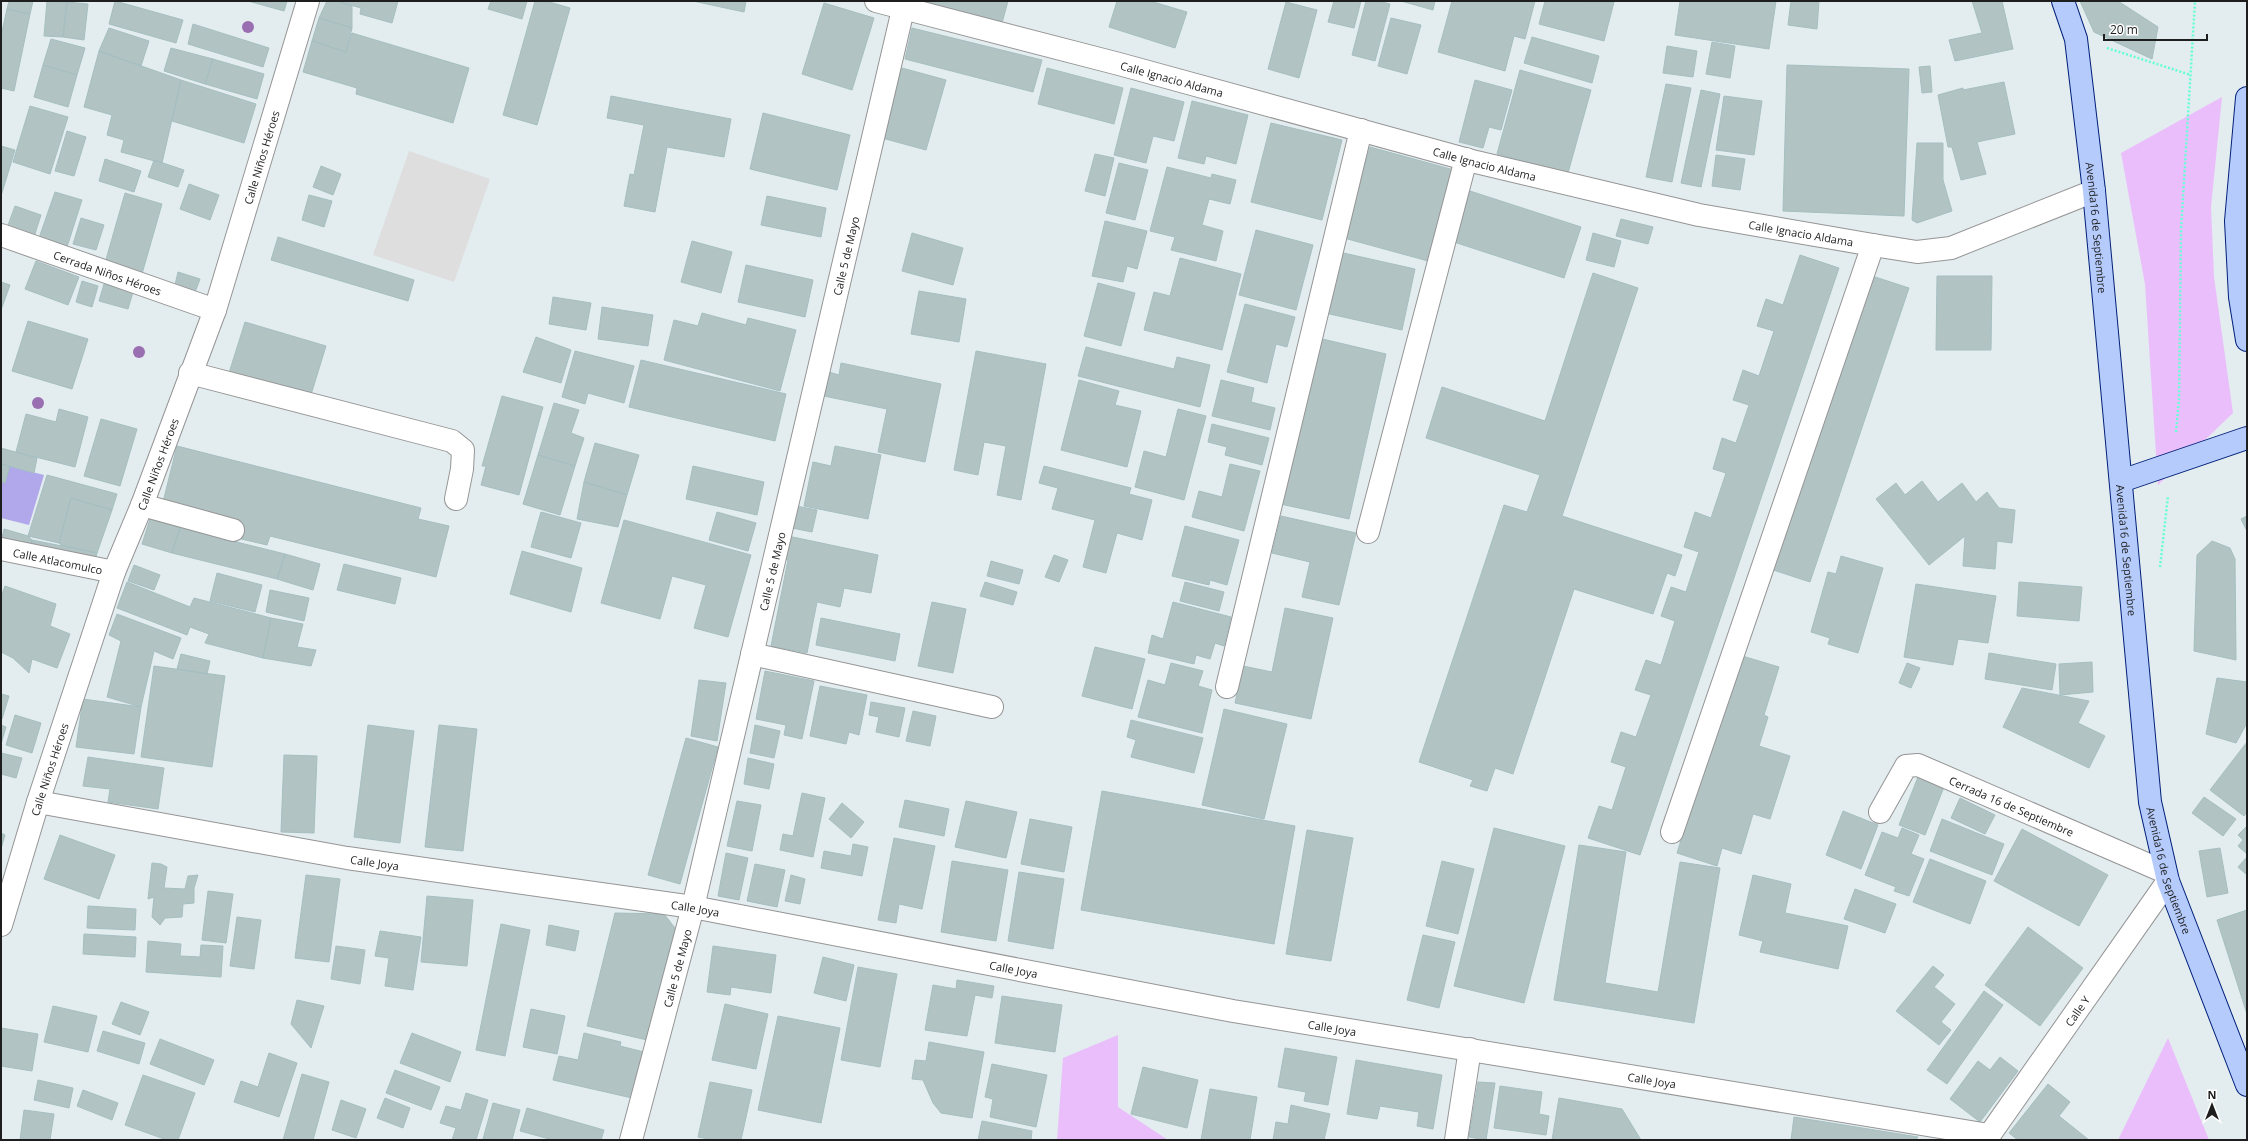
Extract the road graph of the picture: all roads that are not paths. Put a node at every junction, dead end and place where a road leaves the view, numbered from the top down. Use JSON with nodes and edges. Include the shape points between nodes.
{"nodes":[{"id":1,"x":308,"y":1,"type":"edge"},
{"id":2,"x":876,"y":1,"type":"edge"},
{"id":3,"x":2063,"y":1,"type":"edge"},
{"id":4,"x":904,"y":5,"type":"edge"},
{"id":5,"x":2247,"y":98,"type":"edge"},
{"id":6,"x":1361,"y":130,"type":"junction"},
{"id":7,"x":1466,"y":159,"type":"junction"},
{"id":8,"x":2094,"y":191,"type":"junction"},
{"id":9,"x":1,"y":235,"type":"edge"},
{"id":10,"x":1873,"y":245,"type":"junction"},
{"id":11,"x":215,"y":310,"type":"junction"},
{"id":12,"x":2247,"y":340,"type":"edge"},
{"id":13,"x":190,"y":374,"type":"junction"},
{"id":14,"x":2247,"y":438,"type":"edge"},
{"id":15,"x":2121,"y":480,"type":"junction"},
{"id":16,"x":456,"y":499,"type":"dead end"},
{"id":17,"x":142,"y":505,"type":"junction"},
{"id":18,"x":232,"y":530,"type":"dead end"},
{"id":19,"x":1368,"y":532,"type":"dead end"},
{"id":20,"x":1,"y":550,"type":"edge"},
{"id":21,"x":114,"y":572,"type":"junction"},
{"id":22,"x":752,"y":654,"type":"junction"},
{"id":23,"x":1227,"y":687,"type":"dead end"},
{"id":24,"x":992,"y":707,"type":"dead end"},
{"id":25,"x":38,"y":802,"type":"junction"},
{"id":26,"x":1880,"y":812,"type":"dead end"},
{"id":27,"x":1672,"y":832,"type":"dead end"},
{"id":28,"x":2166,"y":877,"type":"junction"},
{"id":29,"x":693,"y":906,"type":"junction"},
{"id":30,"x":1,"y":925,"type":"edge"},
{"id":31,"x":1470,"y":1050,"type":"junction"},
{"id":32,"x":2247,"y":1085,"type":"edge"},
{"id":33,"x":1988,"y":1138,"type":"edge"},
{"id":34,"x":631,"y":1140,"type":"edge"},
{"id":35,"x":1456,"y":1140,"type":"edge"}],
"edges":[{"from":1,"to":11,"type":"street","name":"Calle Niños Héroes"},
{"from":2,"to":4,"type":"street","name":"Calle Ignacio Aldama"},
{"from":3,"to":8,"type":"main road","name":"Avenida16 de Septiembre","via":[[2076,39]]},
{"from":4,"to":6,"type":"street","name":"Calle Ignacio Aldama"},
{"from":4,"to":22,"type":"street","name":"Calle 5 de Mayo"},
{"from":5,"to":12,"type":"main road","via":[[2236,221],[2240,297]]},
{"from":6,"to":7,"type":"street","name":"Calle Ignacio Aldama"},
{"from":6,"to":23,"type":"street"},
{"from":7,"to":10,"type":"street","name":"Calle Ignacio Aldama","via":[[1699,215]]},
{"from":7,"to":19,"type":"street"},
{"from":8,"to":10,"type":"street","name":"Calle Ignacio Aldama","via":[[1951,248],[1917,252]]},
{"from":8,"to":15,"type":"main road","name":"Avenida16 de Septiembre"},
{"from":9,"to":11,"type":"street","name":"Cerrada Niños Héroes"},
{"from":10,"to":27,"type":"street"},
{"from":11,"to":13,"type":"street","name":"Calle Niños Héroes"},
{"from":13,"to":16,"type":"street","via":[[452,441],[463,450]]},
{"from":13,"to":17,"type":"street","name":"Calle Niños Héroes"},
{"from":14,"to":15,"type":"main road"},
{"from":15,"to":28,"type":"main road","name":"Avenida16 de Septiembre","via":[[2150,802]]},
{"from":17,"to":18,"type":"street"},
{"from":17,"to":21,"type":"street","name":"Calle Niños Héroes"},
{"from":20,"to":21,"type":"street","name":"Calle Atlacomulco"},
{"from":21,"to":25,"type":"street","name":"Calle Niños Héroes"},
{"from":22,"to":24,"type":"street"},
{"from":22,"to":29,"type":"street","name":"Calle 5 de Mayo"},
{"from":25,"to":29,"type":"street","name":"Calle Joya","via":[[347,858]]},
{"from":25,"to":30,"type":"street","name":"Calle Niños Héroes"},
{"from":26,"to":28,"type":"street","name":"Cerrada 16 de Septiembre","via":[[1906,766],[1918,765]]},
{"from":28,"to":32,"type":"main road","name":"Avenida16 de Septiembre"},
{"from":28,"to":33,"type":"street","name":"Calle Y"},
{"from":29,"to":31,"type":"street","name":"Calle Joya","via":[[1232,1011]]},
{"from":29,"to":34,"type":"street","name":"Calle 5 de Mayo"},
{"from":31,"to":33,"type":"street","name":"Calle Joya"},
{"from":31,"to":35,"type":"street"}]}
